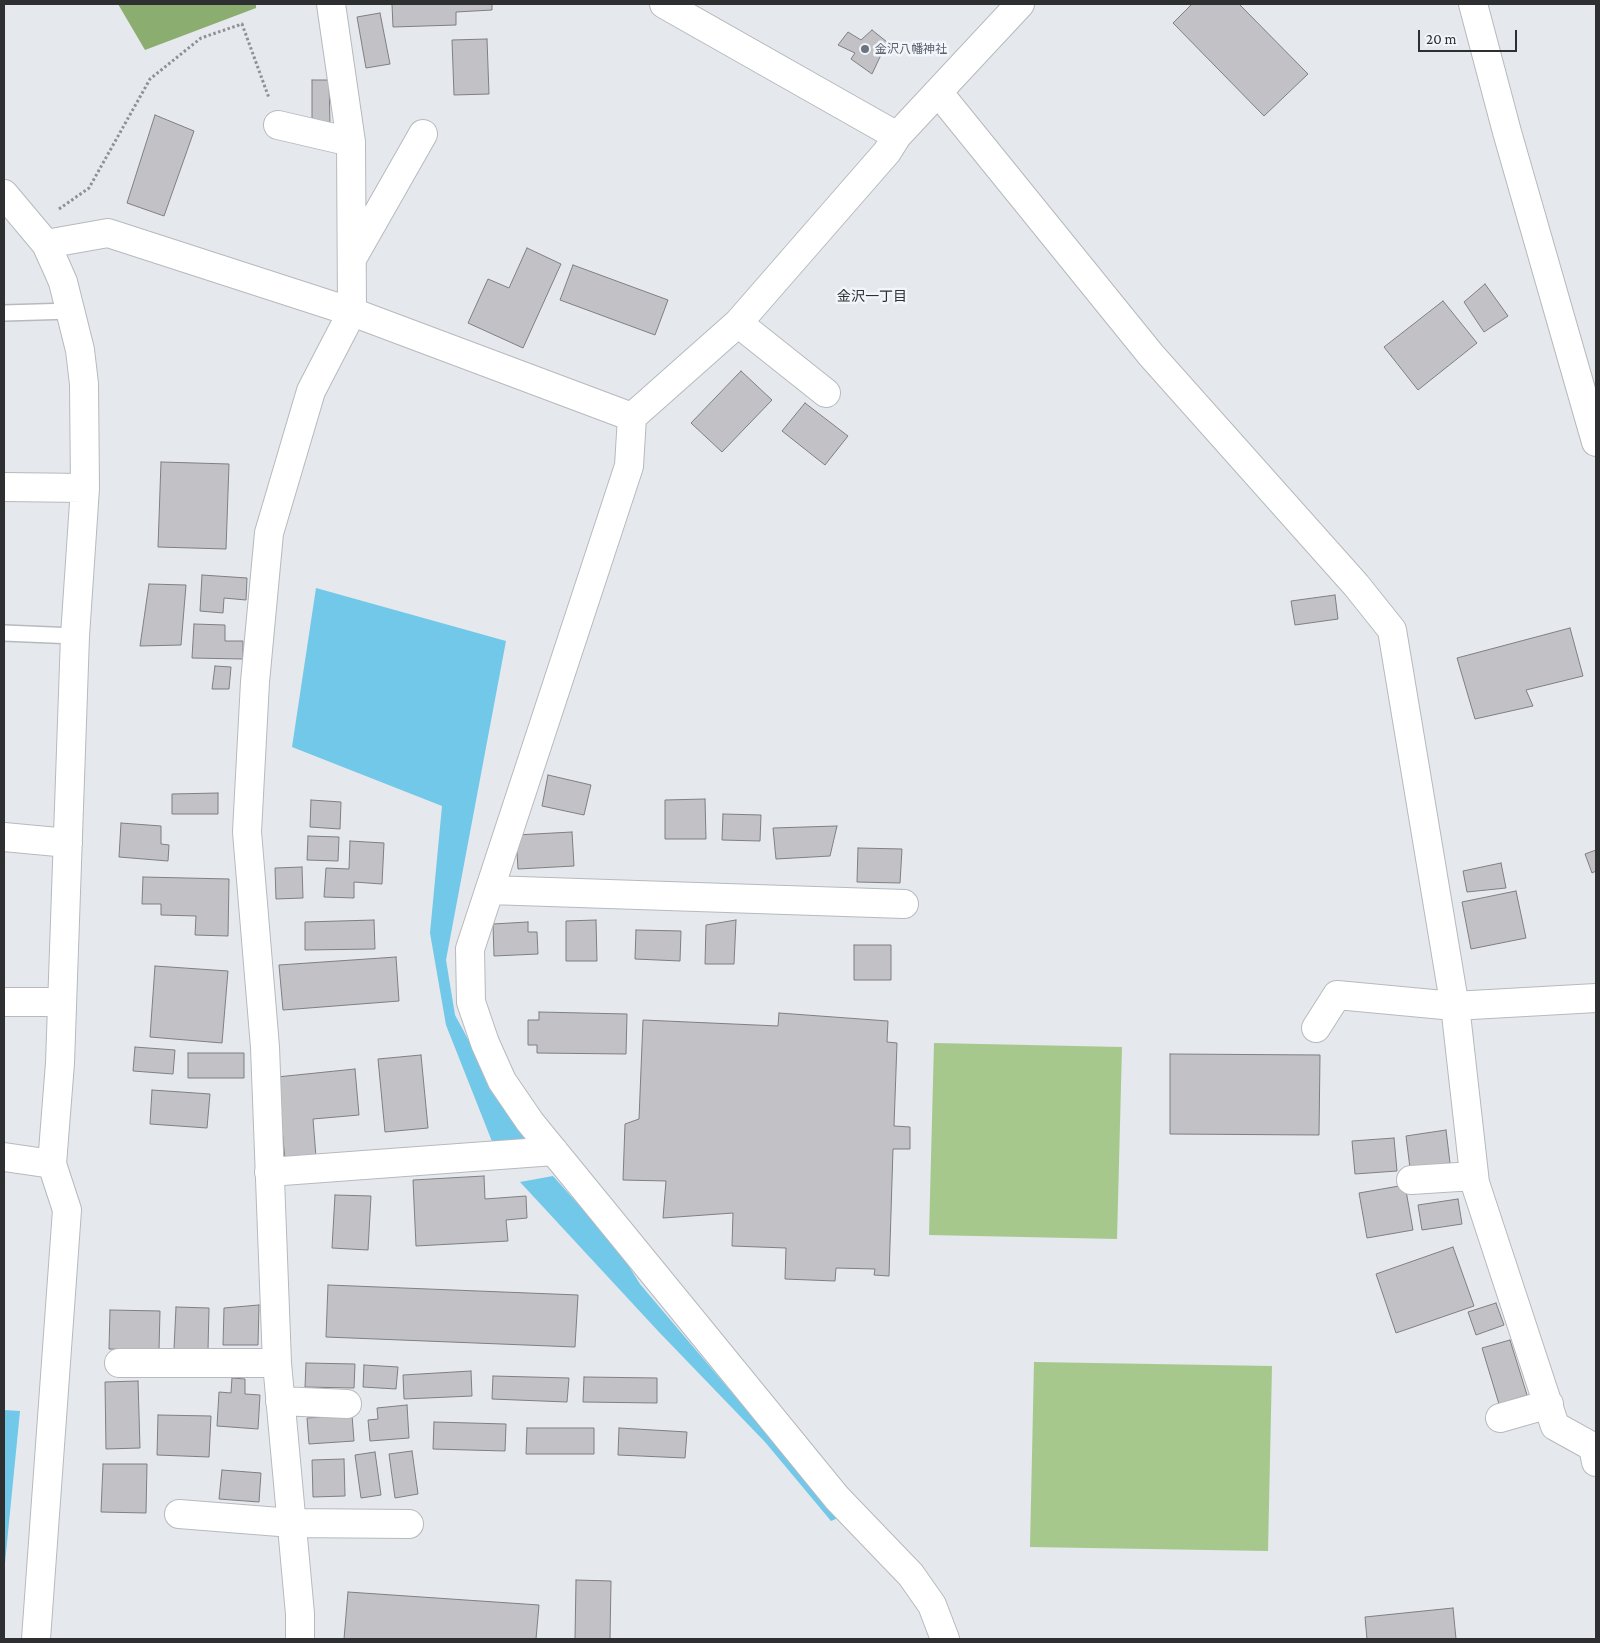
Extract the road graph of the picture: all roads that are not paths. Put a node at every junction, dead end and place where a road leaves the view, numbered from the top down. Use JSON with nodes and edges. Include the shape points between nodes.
{"nodes":[{"id":1,"x":331,"y":4,"type":"edge"},
{"id":2,"x":664,"y":4,"type":"edge"},
{"id":3,"x":1020,"y":4,"type":"edge"},
{"id":4,"x":1473,"y":4,"type":"edge"},
{"id":5,"x":938,"y":92,"type":"junction"},
{"id":6,"x":278,"y":125,"type":"road end"},
{"id":7,"x":423,"y":134,"type":"dead end"},
{"id":8,"x":897,"y":136,"type":"junction"},
{"id":9,"x":351,"y":142,"type":"junction"},
{"id":10,"x":4,"y":194,"type":"edge"},
{"id":11,"x":39,"y":236,"type":"junction"},
{"id":12,"x":352,"y":258,"type":"junction"},
{"id":13,"x":71,"y":312,"type":"junction"},
{"id":14,"x":352,"y":312,"type":"junction"},
{"id":15,"x":4,"y":313,"type":"edge"},
{"id":16,"x":738,"y":323,"type":"junction"},
{"id":17,"x":826,"y":393,"type":"dead end"},
{"id":18,"x":632,"y":417,"type":"junction"},
{"id":19,"x":1596,"y":442,"type":"edge"},
{"id":20,"x":4,"y":487,"type":"edge"},
{"id":21,"x":85,"y":488,"type":"junction"},
{"id":22,"x":4,"y":633,"type":"edge"},
{"id":23,"x":75,"y":636,"type":"junction"},
{"id":24,"x":4,"y":837,"type":"edge"},
{"id":25,"x":68,"y":843,"type":"junction"},
{"id":26,"x":490,"y":890,"type":"junction"},
{"id":27,"x":904,"y":904,"type":"dead end"},
{"id":28,"x":1596,"y":998,"type":"edge"},
{"id":29,"x":4,"y":1002,"type":"edge"},
{"id":30,"x":62,"y":1002,"type":"junction"},
{"id":31,"x":1454,"y":1006,"type":"junction"},
{"id":32,"x":1316,"y":1028,"type":"dead end"},
{"id":33,"x":554,"y":1151,"type":"junction"},
{"id":34,"x":4,"y":1157,"type":"edge"},
{"id":35,"x":52,"y":1164,"type":"junction"},
{"id":36,"x":269,"y":1172,"type":"junction"},
{"id":37,"x":1474,"y":1176,"type":"junction"},
{"id":38,"x":1411,"y":1180,"type":"dead end"},
{"id":39,"x":119,"y":1363,"type":"dead end"},
{"id":40,"x":277,"y":1363,"type":"junction"},
{"id":41,"x":280,"y":1401,"type":"junction"},
{"id":42,"x":347,"y":1404,"type":"dead end"},
{"id":43,"x":1549,"y":1404,"type":"junction"},
{"id":44,"x":1500,"y":1418,"type":"dead end"},
{"id":45,"x":1596,"y":1462,"type":"edge"},
{"id":46,"x":179,"y":1514,"type":"dead end"},
{"id":47,"x":292,"y":1522,"type":"junction"},
{"id":48,"x":408,"y":1524,"type":"dead end"},
{"id":49,"x":36,"y":1639,"type":"edge"},
{"id":50,"x":300,"y":1639,"type":"edge"},
{"id":51,"x":945,"y":1639,"type":"edge"}],
"edges":[{"from":1,"to":9,"type":"street"},
{"from":2,"to":8,"type":"street"},
{"from":3,"to":5,"type":"street"},
{"from":4,"to":19,"type":"street"},
{"from":5,"to":8,"type":"street"},
{"from":5,"to":31,"type":"street","via":[[1151,355],[1356,585],[1392,630]]},
{"from":6,"to":9,"type":"street"},
{"from":7,"to":12,"type":"street"},
{"from":8,"to":16,"type":"street","via":[[887,152]]},
{"from":9,"to":12,"type":"street"},
{"from":10,"to":11,"type":"street"},
{"from":11,"to":13,"type":"street","via":[[63,282]]},
{"from":11,"to":14,"type":"street","via":[[108,233]]},
{"from":12,"to":14,"type":"street"},
{"from":13,"to":15,"type":"lane"},
{"from":13,"to":21,"type":"street","via":[[84,384]]},
{"from":14,"to":18,"type":"street"},
{"from":14,"to":36,"type":"street","via":[[311,391],[269,533],[257,662],[247,832],[265,1048]]},
{"from":16,"to":17,"type":"street"},
{"from":16,"to":18,"type":"street"},
{"from":18,"to":26,"type":"street","via":[[629,466]]},
{"from":20,"to":21,"type":"street"},
{"from":21,"to":23,"type":"street"},
{"from":22,"to":23,"type":"lane"},
{"from":23,"to":25,"type":"street"},
{"from":24,"to":25,"type":"street"},
{"from":25,"to":30,"type":"street"},
{"from":26,"to":27,"type":"street"},
{"from":26,"to":33,"type":"street","via":[[470,949],[471,1002],[502,1081]]},
{"from":28,"to":31,"type":"street"},
{"from":29,"to":30,"type":"street"},
{"from":30,"to":35,"type":"street"},
{"from":31,"to":32,"type":"street","via":[[1337,995]]},
{"from":31,"to":37,"type":"street"},
{"from":33,"to":36,"type":"street"},
{"from":33,"to":51,"type":"street","via":[[837,1498],[912,1575],[932,1605]]},
{"from":34,"to":35,"type":"street"},
{"from":35,"to":49,"type":"street","via":[[67,1210]]},
{"from":36,"to":40,"type":"street"},
{"from":37,"to":38,"type":"street"},
{"from":37,"to":43,"type":"street"},
{"from":39,"to":40,"type":"street"},
{"from":40,"to":41,"type":"street"},
{"from":41,"to":42,"type":"street"},
{"from":41,"to":47,"type":"street"},
{"from":43,"to":44,"type":"street"},
{"from":43,"to":45,"type":"street","via":[[1555,1426],[1593,1447]]},
{"from":46,"to":47,"type":"street"},
{"from":47,"to":48,"type":"street"},
{"from":47,"to":50,"type":"street"}]}
